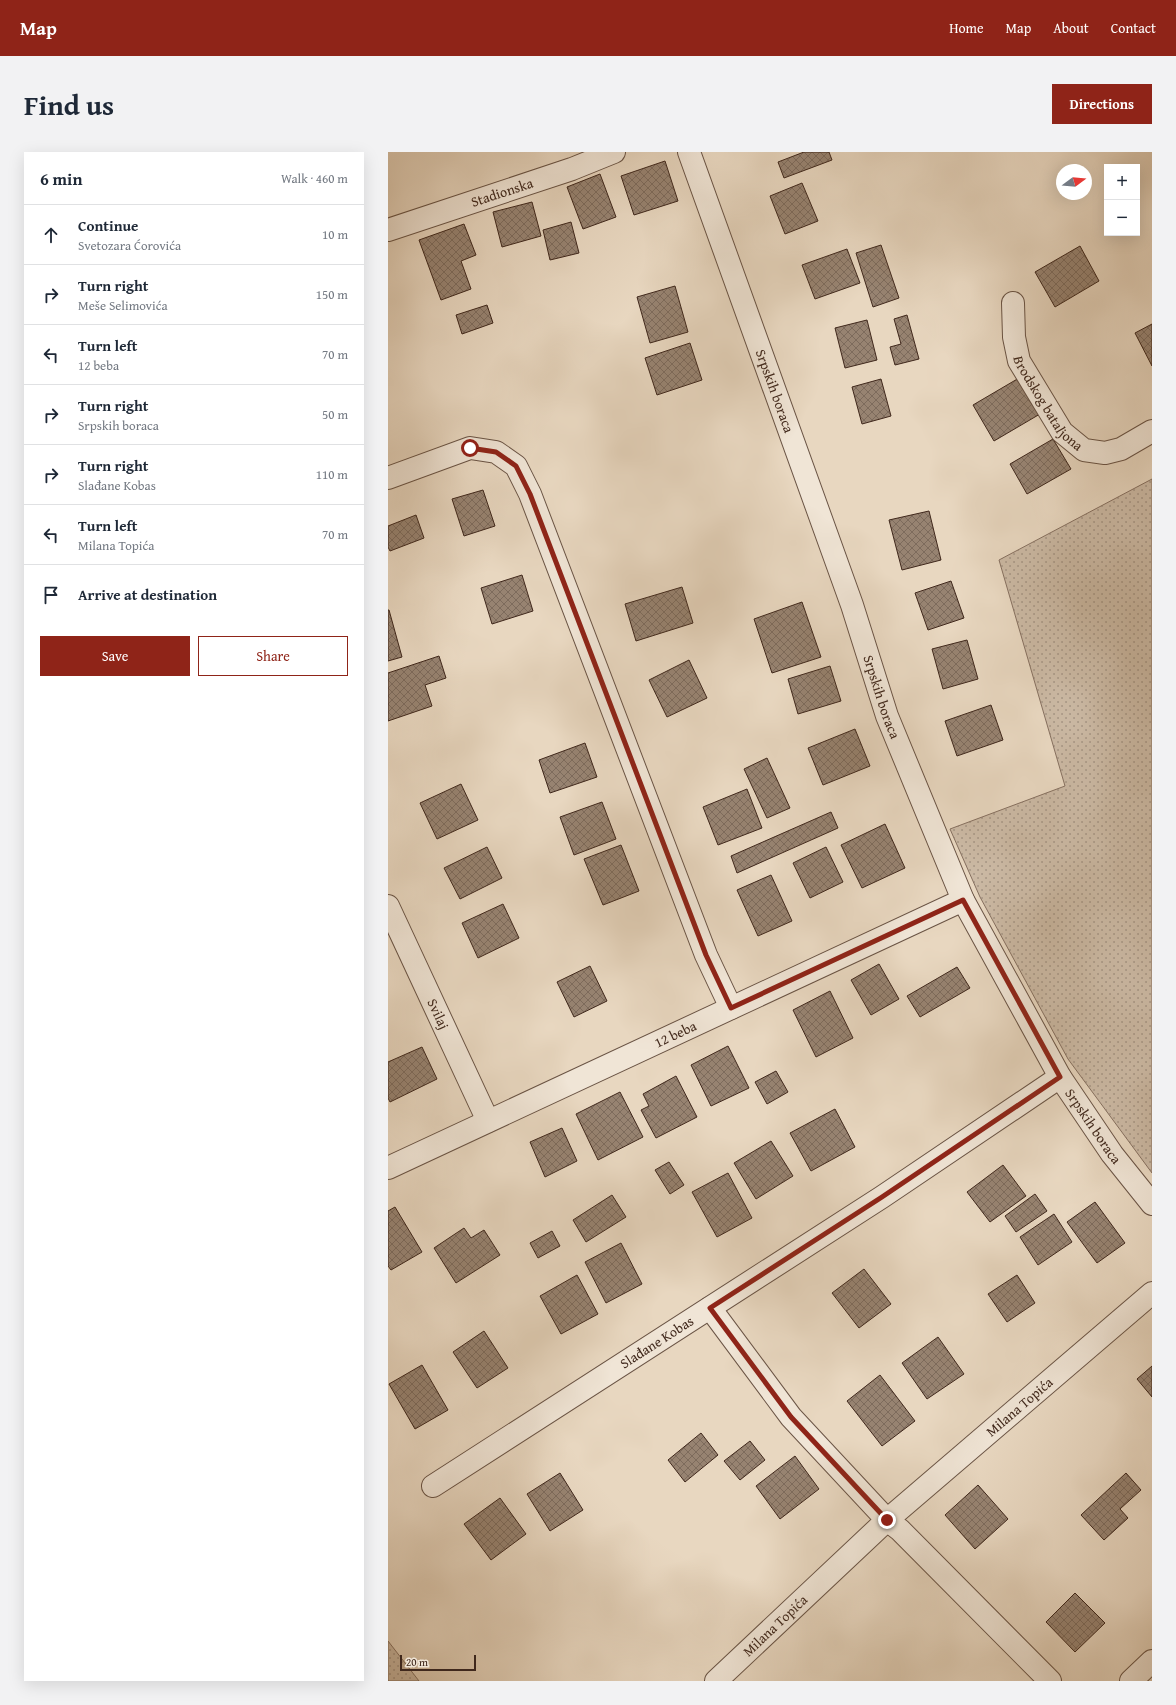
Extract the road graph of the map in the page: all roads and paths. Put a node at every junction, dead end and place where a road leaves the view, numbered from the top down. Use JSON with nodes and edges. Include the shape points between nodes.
{"nodes":[{"id":1,"x":614,"y":152,"type":"edge"},
{"id":2,"x":689,"y":152,"type":"edge"},
{"id":3,"x":388,"y":230,"type":"edge"},
{"id":4,"x":1013,"y":303,"type":"dead end"},
{"id":5,"x":1152,"y":431,"type":"edge"},
{"id":6,"x":388,"y":478,"type":"edge"},
{"id":7,"x":963,"y":900,"type":"junction"},
{"id":8,"x":388,"y":906,"type":"edge"},
{"id":9,"x":731,"y":1008,"type":"junction"},
{"id":10,"x":1060,"y":1077,"type":"junction"},
{"id":11,"x":488,"y":1121,"type":"junction"},
{"id":12,"x":388,"y":1168,"type":"edge"},
{"id":13,"x":1152,"y":1204,"type":"edge"},
{"id":14,"x":1152,"y":1293,"type":"edge"},
{"id":15,"x":710,"y":1308,"type":"junction"},
{"id":16,"x":433,"y":1486,"type":"dead end"},
{"id":17,"x":887,"y":1520,"type":"junction"},
{"id":18,"x":1152,"y":1661,"type":"edge"},
{"id":19,"x":716,"y":1681,"type":"edge"},
{"id":20,"x":1050,"y":1681,"type":"edge"},
{"id":21,"x":1131,"y":1681,"type":"edge"}],
"edges":[{"from":1,"to":3,"type":"street","name":"Stadionska","via":[[572,169]]},
{"from":2,"to":7,"type":"street","name":"Srpskih boraca","via":[[852,605],[887,716]]},
{"from":4,"to":5,"type":"street","name":"Brodskog bataljona","via":[[1014,336],[1019,362],[1062,432],[1084,450],[1105,453],[1122,449]]},
{"from":6,"to":9,"type":"street","via":[[470,448],[496,452],[516,466],[530,494],[706,955]]},
{"from":7,"to":9,"type":"street","name":"12 beba"},
{"from":7,"to":10,"type":"street","name":"Srpskih boraca"},
{"from":8,"to":11,"type":"street","name":"Svilaj"},
{"from":9,"to":11,"type":"street","name":"12 beba"},
{"from":10,"to":13,"type":"street","name":"Srpskih boraca","via":[[1112,1154]]},
{"from":10,"to":15,"type":"street","name":"Slađane Kobas"},
{"from":11,"to":12,"type":"street","name":"12 beba"},
{"from":14,"to":17,"type":"street","name":"Milana Topića"},
{"from":15,"to":16,"type":"street","name":"Slađane Kobas"},
{"from":15,"to":17,"type":"street","via":[[791,1417]]},
{"from":17,"to":19,"type":"street","name":"Milana Topića"},
{"from":17,"to":20,"type":"street","via":[[900,1530]]},
{"from":18,"to":21,"type":"street"}]}
